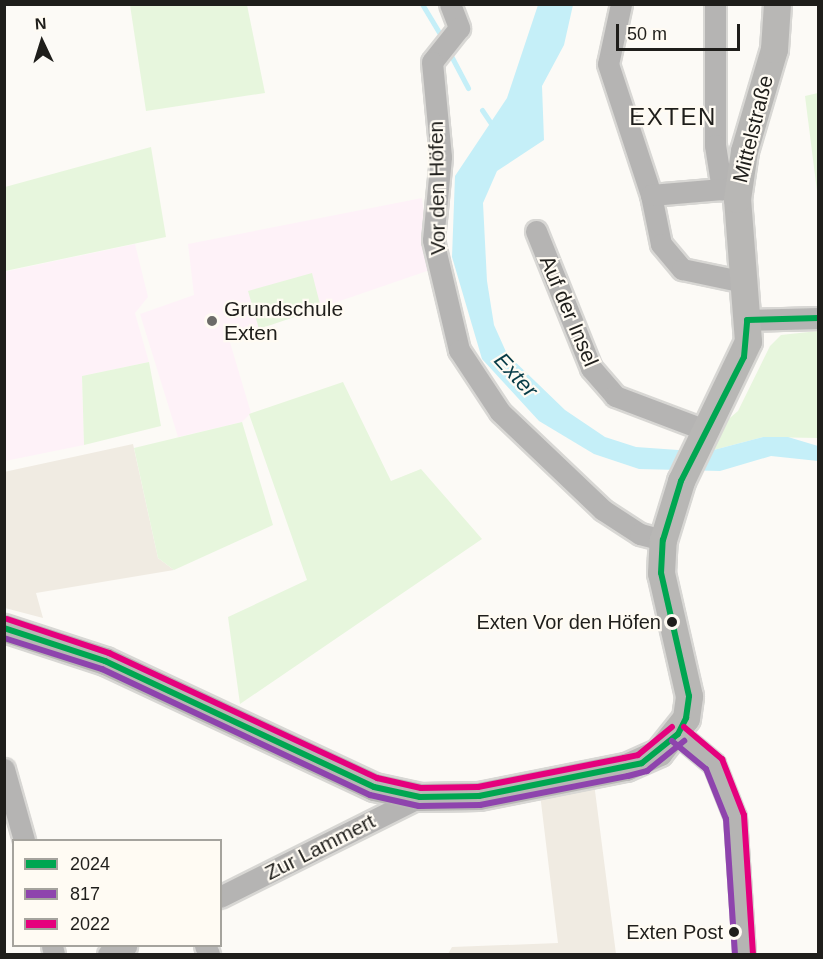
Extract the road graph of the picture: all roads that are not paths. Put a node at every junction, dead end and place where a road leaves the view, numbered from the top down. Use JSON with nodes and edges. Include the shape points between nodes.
{"nodes":[{"id":1,"x":450,"y":4,"type":"edge"},
{"id":2,"x":621,"y":4,"type":"edge"},
{"id":3,"x":716,"y":4,"type":"edge"},
{"id":4,"x":777,"y":4,"type":"edge"},
{"id":5,"x":730,"y":188,"type":"junction"},
{"id":6,"x":651,"y":195,"type":"junction"},
{"id":7,"x":536,"y":231,"type":"dead end"},
{"id":8,"x":744,"y":282,"type":"junction"},
{"id":9,"x":819,"y":318,"type":"edge"},
{"id":10,"x":747,"y":320,"type":"junction"},
{"id":11,"x":704,"y":431,"type":"junction"},
{"id":12,"x":663,"y":540,"type":"junction"},
{"id":13,"x":4,"y":628,"type":"edge"},
{"id":14,"x":678,"y":734,"type":"junction"},
{"id":15,"x":4,"y":769,"type":"edge"},
{"id":16,"x":420,"y":797,"type":"junction"},
{"id":17,"x":24,"y":839,"type":"edge"},
{"id":18,"x":222,"y":896,"type":"edge"},
{"id":19,"x":122,"y":947,"type":"edge"},
{"id":20,"x":108,"y":954,"type":"edge"},
{"id":21,"x":744,"y":954,"type":"edge"}],
"edges":[{"from":1,"to":12,"type":"street","name":"Vor den Höfen","via":[[459,20],[431,79],[441,157],[434,240],[459,350],[500,412],[603,510],[640,534]]},
{"from":2,"to":6,"type":"street","via":[[608,64]]},
{"from":3,"to":5,"type":"street","via":[[715,145]]},
{"from":4,"to":5,"type":"main road","name":"Mittelstraße","via":[[774,49]]},
{"from":5,"to":6,"type":"street"},
{"from":5,"to":8,"type":"main road","name":"Mittelstraße"},
{"from":6,"to":8,"type":"street","via":[[661,244],[682,269]]},
{"from":7,"to":11,"type":"street","name":"Auf der Insel","via":[[591,369],[615,396]]},
{"from":8,"to":10,"type":"main road","name":"Mittelstraße"},
{"from":9,"to":10,"type":"street"},
{"from":10,"to":11,"type":"main road","name":"Mittelstraße","via":[[744,357]]},
{"from":11,"to":12,"type":"main road","name":"Mittelstraße","via":[[681,481]]},
{"from":12,"to":14,"type":"main road","name":"Mittelstraße","via":[[661,573],[689,696]]},
{"from":13,"to":16,"type":"main road","via":[[105,662],[374,787]]},
{"from":14,"to":16,"type":"main road","via":[[642,763],[626,767],[479,796]]},
{"from":14,"to":21,"type":"street","via":[[714,764],[735,817]]},
{"from":15,"to":17,"type":"street"},
{"from":16,"to":18,"type":"street","name":"Zur Lammert"},
{"from":19,"to":20,"type":"street"}]}
